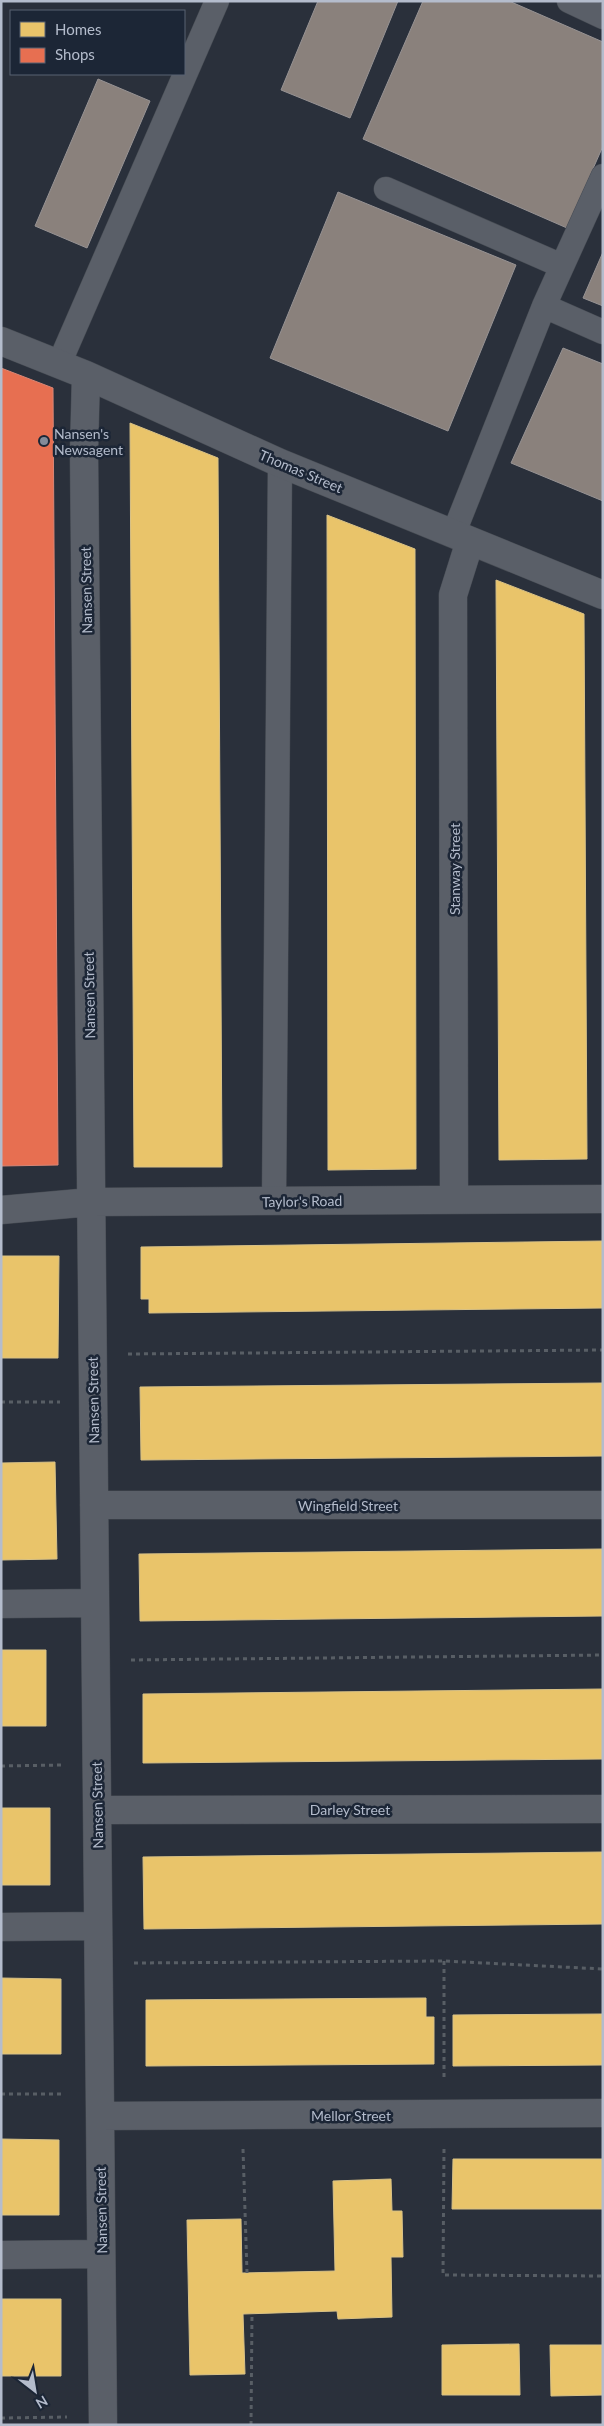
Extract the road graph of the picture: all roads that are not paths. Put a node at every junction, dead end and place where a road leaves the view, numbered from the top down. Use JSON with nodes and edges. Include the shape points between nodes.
{"nodes":[{"id":1,"x":216,"y":1,"type":"edge"},
{"id":2,"x":569,"y":1,"type":"edge"},
{"id":3,"x":603,"y":17,"type":"edge"},
{"id":4,"x":185,"y":73,"type":"edge"},
{"id":5,"x":184,"y":75,"type":"edge"},
{"id":6,"x":603,"y":176,"type":"edge"},
{"id":7,"x":386,"y":189,"type":"dead end"},
{"id":8,"x":562,"y":266,"type":"junction"},
{"id":9,"x":544,"y":306,"type":"junction"},
{"id":10,"x":603,"y":332,"type":"edge"},
{"id":11,"x":1,"y":341,"type":"edge"},
{"id":12,"x":59,"y":364,"type":"junction"},
{"id":13,"x":86,"y":375,"type":"junction"},
{"id":14,"x":280,"y":463,"type":"junction"},
{"id":15,"x":462,"y":538,"type":"junction"},
{"id":16,"x":603,"y":596,"type":"edge"},
{"id":17,"x":454,"y":1199,"type":"junction"},
{"id":18,"x":603,"y":1199,"type":"edge"},
{"id":19,"x":91,"y":1202,"type":"junction"},
{"id":20,"x":274,"y":1202,"type":"junction"},
{"id":21,"x":1,"y":1210,"type":"edge"},
{"id":22,"x":94,"y":1505,"type":"junction"},
{"id":23,"x":603,"y":1505,"type":"edge"},
{"id":24,"x":95,"y":1603,"type":"junction"},
{"id":25,"x":1,"y":1604,"type":"edge"},
{"id":26,"x":603,"y":1809,"type":"edge"},
{"id":27,"x":97,"y":1810,"type":"junction"},
{"id":28,"x":98,"y":1926,"type":"junction"},
{"id":29,"x":1,"y":1927,"type":"edge"},
{"id":30,"x":100,"y":2105,"type":"junction"},
{"id":31,"x":603,"y":2113,"type":"edge"},
{"id":32,"x":102,"y":2254,"type":"junction"},
{"id":33,"x":1,"y":2255,"type":"edge"},
{"id":34,"x":103,"y":2420,"type":"edge"}],
"edges":[{"from":1,"to":4,"type":"lane"},
{"from":2,"to":3,"type":"lane"},
{"from":5,"to":12,"type":"lane"},
{"from":6,"to":8,"type":"lane"},
{"from":7,"to":8,"type":"lane"},
{"from":8,"to":9,"type":"lane"},
{"from":9,"to":10,"type":"lane"},
{"from":9,"to":15,"type":"lane"},
{"from":11,"to":12,"type":"street","name":"Thomas Street"},
{"from":12,"to":13,"type":"street","name":"Thomas Street"},
{"from":13,"to":14,"type":"street","name":"Thomas Street"},
{"from":13,"to":19,"type":"street","name":"Nansen Street","via":[[84,461]]},
{"from":14,"to":15,"type":"street","name":"Thomas Street"},
{"from":14,"to":20,"type":"lane"},
{"from":15,"to":16,"type":"street","name":"Thomas Street"},
{"from":15,"to":17,"type":"street","name":"Stanway Street","via":[[454,595]]},
{"from":17,"to":18,"type":"street","name":"Taylor's Road"},
{"from":17,"to":20,"type":"street","name":"Taylor's Road"},
{"from":19,"to":20,"type":"street","name":"Taylor's Road"},
{"from":19,"to":21,"type":"street","name":"Taylor's Road"},
{"from":19,"to":22,"type":"street","name":"Nansen Street"},
{"from":22,"to":23,"type":"street","name":"Wingfield Street"},
{"from":22,"to":24,"type":"street","name":"Nansen Street"},
{"from":24,"to":25,"type":"street"},
{"from":24,"to":27,"type":"street","name":"Nansen Street"},
{"from":26,"to":27,"type":"street","name":"Darley Street"},
{"from":27,"to":28,"type":"street","name":"Nansen Street"},
{"from":28,"to":29,"type":"street"},
{"from":28,"to":30,"type":"street","name":"Nansen Street"},
{"from":30,"to":31,"type":"street","name":"Mellor Street","via":[[242,2115]]},
{"from":30,"to":32,"type":"street","name":"Nansen Street"},
{"from":32,"to":33,"type":"street"},
{"from":32,"to":34,"type":"street","name":"Nansen Street"}]}
